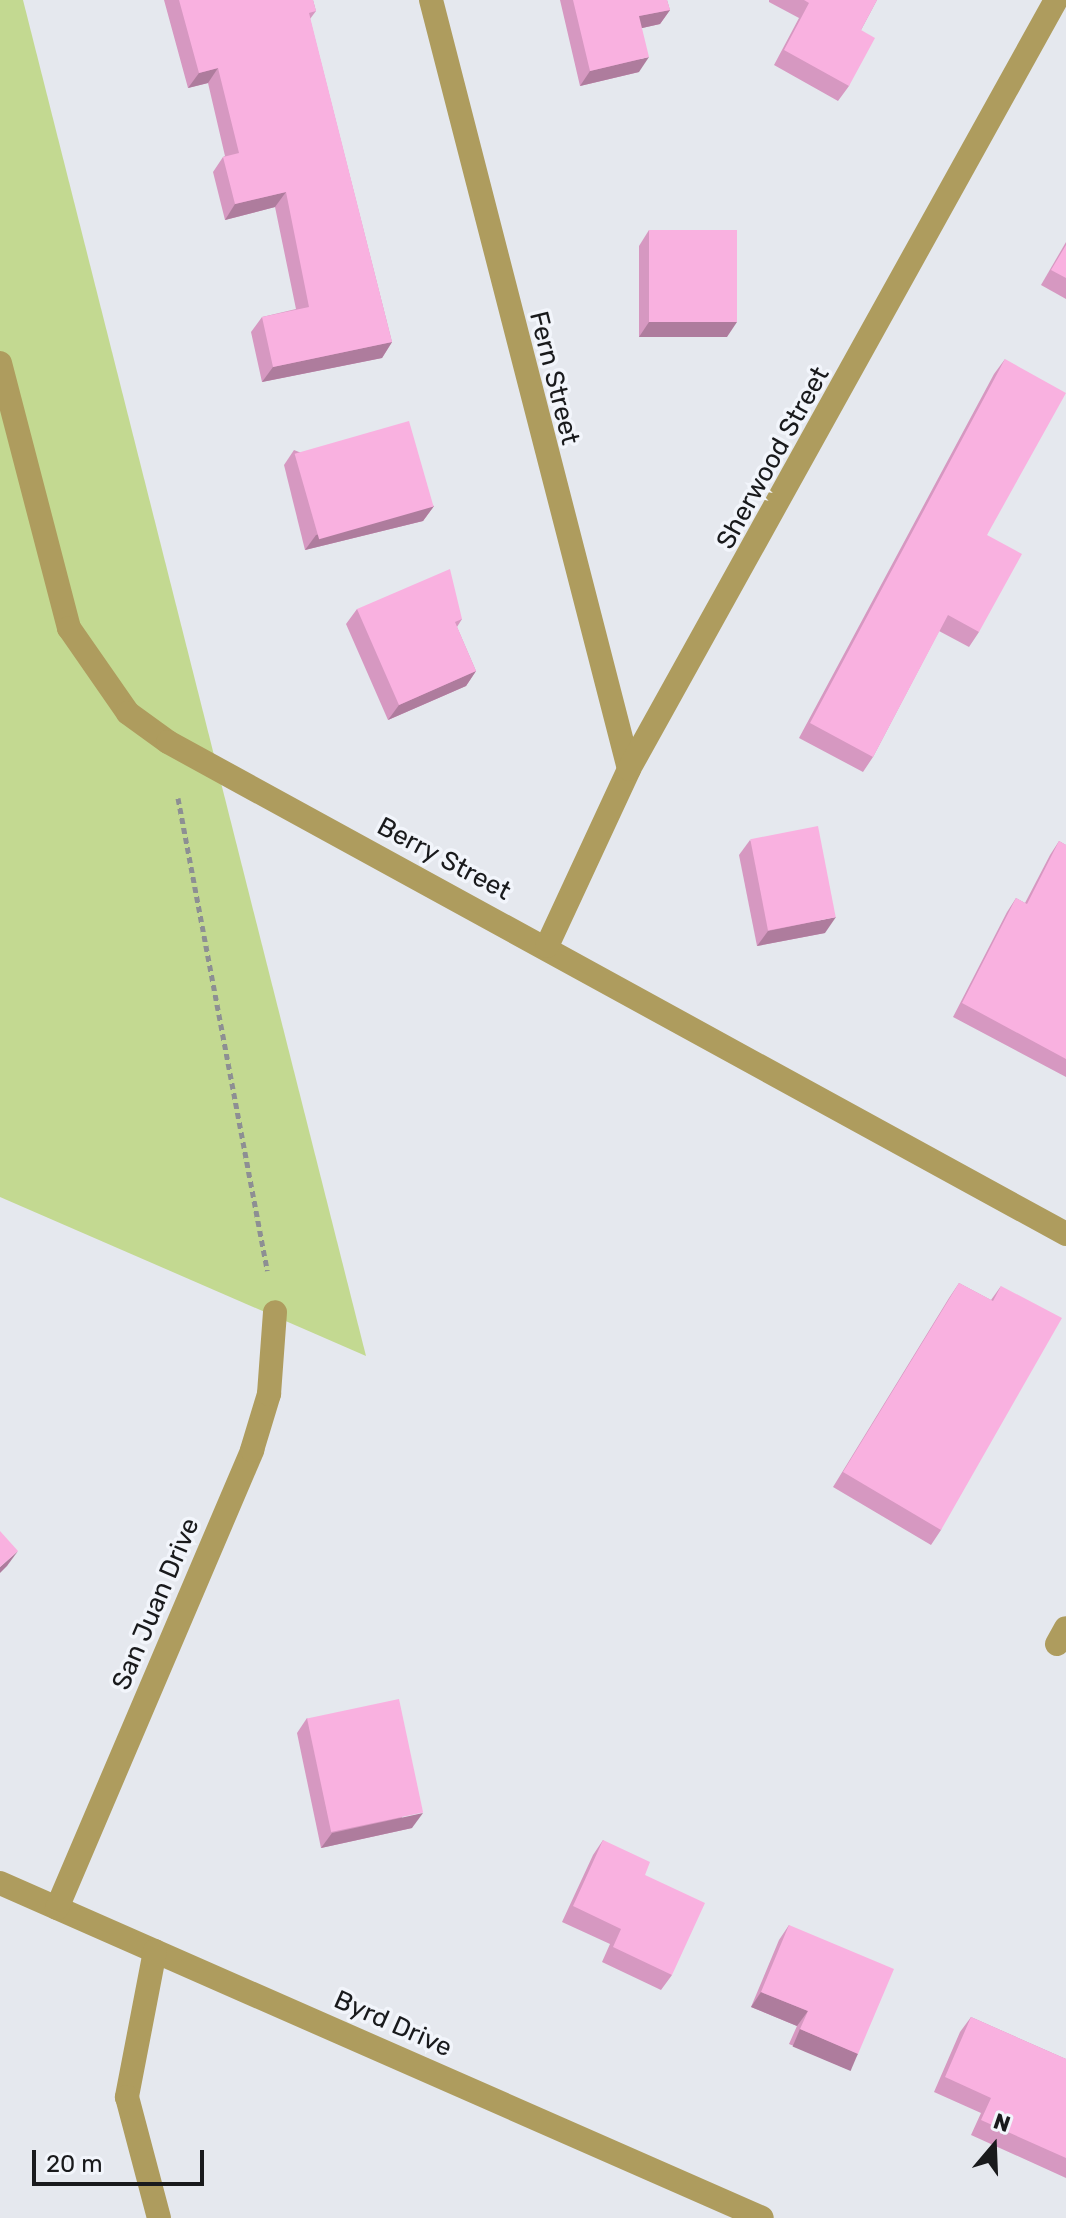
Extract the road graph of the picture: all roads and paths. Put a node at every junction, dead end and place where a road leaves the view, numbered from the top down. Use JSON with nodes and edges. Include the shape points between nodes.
{"nodes":[{"id":1,"x":431,"y":0,"type":"edge"},
{"id":2,"x":1056,"y":0,"type":"edge"},
{"id":3,"x":0,"y":363,"type":"edge"},
{"id":4,"x":168,"y":742,"type":"junction"},
{"id":5,"x":629,"y":769,"type":"junction"},
{"id":6,"x":547,"y":946,"type":"junction"},
{"id":7,"x":1066,"y":1234,"type":"edge"},
{"id":8,"x":275,"y":1312,"type":"joint"},
{"id":9,"x":0,"y":1883,"type":"edge"},
{"id":10,"x":57,"y":1908,"type":"junction"},
{"id":11,"x":155,"y":1951,"type":"junction"},
{"id":12,"x":159,"y":2218,"type":"edge"},
{"id":13,"x":762,"y":2218,"type":"edge"}],
"edges":[{"from":1,"to":5,"type":"street","name":"Fern Street"},
{"from":2,"to":5,"type":"street","name":"Sherwood Street"},
{"from":3,"to":4,"type":"street","name":"Berry Street","via":[[69,628],[128,713]]},
{"from":4,"to":6,"type":"street","name":"Berry Street"},
{"from":4,"to":8,"type":"path"},
{"from":5,"to":6,"type":"street","name":"Sherwood Street"},
{"from":6,"to":7,"type":"street","name":"Berry Street"},
{"from":8,"to":10,"type":"street","name":"San Juan Drive","via":[[269,1394],[252,1450]]},
{"from":9,"to":10,"type":"street","name":"Byrd Drive"},
{"from":10,"to":11,"type":"street","name":"Byrd Drive"},
{"from":11,"to":12,"type":"street","via":[[127,2097]]},
{"from":11,"to":13,"type":"street","name":"Byrd Drive"}]}
